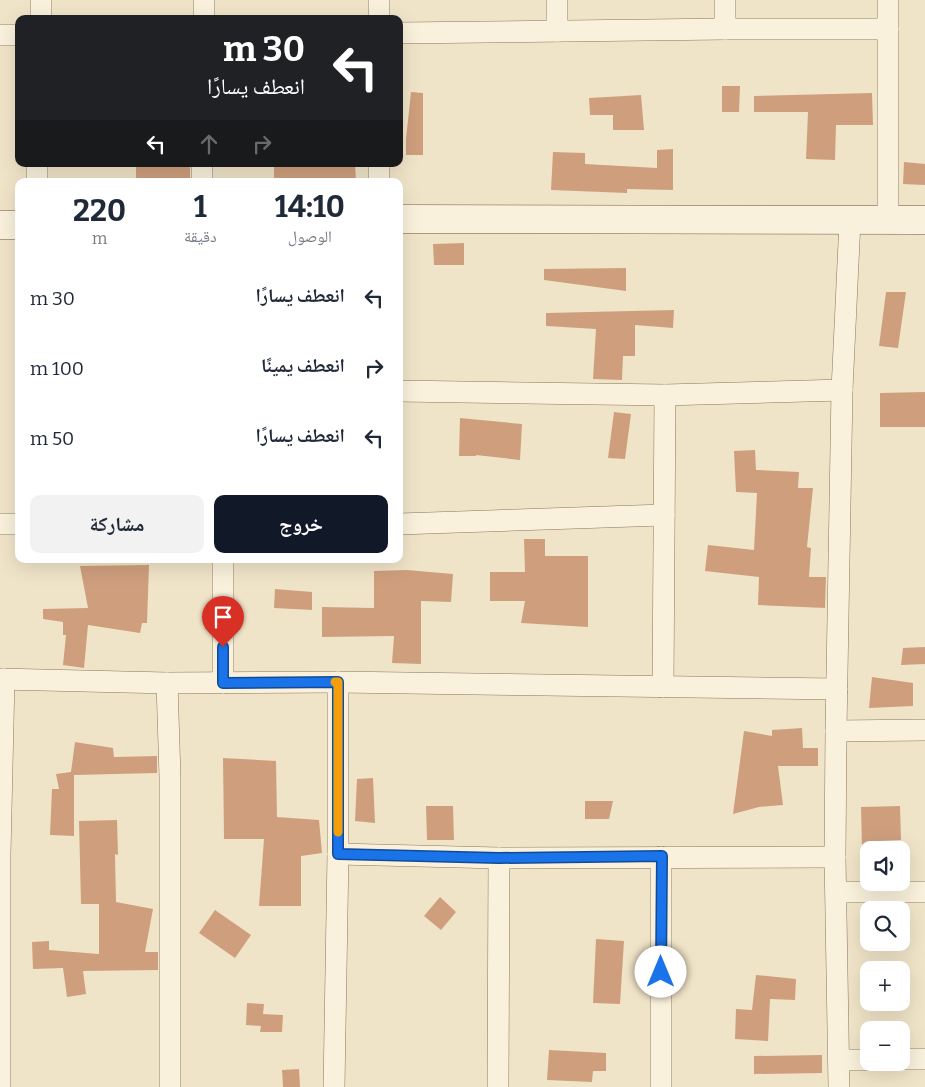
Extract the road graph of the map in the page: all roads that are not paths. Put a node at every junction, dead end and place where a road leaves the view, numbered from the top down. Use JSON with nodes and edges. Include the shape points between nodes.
{"nodes":[{"id":1,"x":41,"y":0,"type":"edge"},
{"id":2,"x":204,"y":0,"type":"edge"},
{"id":3,"x":379,"y":0,"type":"edge"},
{"id":4,"x":557,"y":0,"type":"edge"},
{"id":5,"x":725,"y":0,"type":"edge"},
{"id":6,"x":888,"y":0,"type":"edge"},
{"id":7,"x":41,"y":15,"type":"edge"},
{"id":8,"x":204,"y":15,"type":"edge"},
{"id":9,"x":379,"y":15,"type":"edge"},
{"id":10,"x":725,"y":29,"type":"junction"},
{"id":11,"x":888,"y":29,"type":"junction"},
{"id":12,"x":557,"y":31,"type":"junction"},
{"id":13,"x":403,"y":33,"type":"edge"},
{"id":14,"x":0,"y":35,"type":"edge"},
{"id":15,"x":15,"y":35,"type":"edge"},
{"id":16,"x":403,"y":219,"type":"edge"},
{"id":17,"x":888,"y":220,"type":"junction"},
{"id":18,"x":925,"y":220,"type":"edge"},
{"id":19,"x":850,"y":221,"type":"junction"},
{"id":20,"x":0,"y":225,"type":"edge"},
{"id":21,"x":15,"y":225,"type":"edge"},
{"id":22,"x":842,"y":390,"type":"junction"},
{"id":23,"x":403,"y":391,"type":"edge"},
{"id":24,"x":666,"y":396,"type":"junction"},
{"id":25,"x":664,"y":515,"type":"junction"},
{"id":26,"x":0,"y":524,"type":"edge"},
{"id":27,"x":15,"y":524,"type":"edge"},
{"id":28,"x":403,"y":524,"type":"edge"},
{"id":29,"x":223,"y":563,"type":"edge"},
{"id":30,"x":2,"y":679,"type":"edge"},
{"id":31,"x":338,"y":682,"type":"junction"},
{"id":32,"x":166,"y":683,"type":"junction"},
{"id":33,"x":223,"y":683,"type":"junction"},
{"id":34,"x":663,"y":687,"type":"junction"},
{"id":35,"x":838,"y":689,"type":"junction"},
{"id":36,"x":925,"y":730,"type":"edge"},
{"id":37,"x":836,"y":731,"type":"junction"},
{"id":38,"x":338,"y":854,"type":"junction"},
{"id":39,"x":662,"y":856,"type":"junction"},
{"id":40,"x":835,"y":857,"type":"junction"},
{"id":41,"x":499,"y":858,"type":"junction"},
{"id":42,"x":836,"y":892,"type":"junction"},
{"id":43,"x":925,"y":892,"type":"edge"},
{"id":44,"x":925,"y":1059,"type":"edge"},
{"id":45,"x":839,"y":1060,"type":"junction"},
{"id":46,"x":860,"y":1060,"type":"edge"},
{"id":47,"x":910,"y":1060,"type":"edge"},
{"id":48,"x":0,"y":1087,"type":"edge"},
{"id":49,"x":170,"y":1087,"type":"edge"},
{"id":50,"x":334,"y":1087,"type":"edge"},
{"id":51,"x":498,"y":1087,"type":"edge"},
{"id":52,"x":661,"y":1087,"type":"edge"},
{"id":53,"x":839,"y":1087,"type":"edge"}],
"edges":[{"from":1,"to":7,"type":"street"},
{"from":2,"to":8,"type":"street"},
{"from":3,"to":9,"type":"street"},
{"from":4,"to":12,"type":"street"},
{"from":5,"to":10,"type":"street"},
{"from":6,"to":11,"type":"street"},
{"from":10,"to":11,"type":"street"},
{"from":10,"to":12,"type":"street"},
{"from":11,"to":17,"type":"street"},
{"from":12,"to":13,"type":"street"},
{"from":14,"to":15,"type":"street"},
{"from":16,"to":19,"type":"street"},
{"from":17,"to":18,"type":"street"},
{"from":17,"to":19,"type":"street"},
{"from":19,"to":22,"type":"street"},
{"from":20,"to":21,"type":"street"},
{"from":22,"to":24,"type":"street"},
{"from":22,"to":35,"type":"street"},
{"from":23,"to":24,"type":"street"},
{"from":24,"to":25,"type":"street"},
{"from":25,"to":28,"type":"street"},
{"from":25,"to":34,"type":"street"},
{"from":26,"to":27,"type":"street"},
{"from":29,"to":33,"type":"street"},
{"from":30,"to":32,"type":"street"},
{"from":30,"to":48,"type":"street"},
{"from":31,"to":33,"type":"street"},
{"from":31,"to":34,"type":"street"},
{"from":31,"to":38,"type":"street"},
{"from":32,"to":33,"type":"street"},
{"from":32,"to":49,"type":"street","via":[[170,777]]},
{"from":34,"to":35,"type":"street"},
{"from":35,"to":37,"type":"street"},
{"from":36,"to":37,"type":"street"},
{"from":37,"to":40,"type":"street"},
{"from":38,"to":41,"type":"street"},
{"from":38,"to":50,"type":"street"},
{"from":39,"to":40,"type":"street"},
{"from":39,"to":41,"type":"street"},
{"from":39,"to":52,"type":"street"},
{"from":40,"to":42,"type":"street"},
{"from":41,"to":51,"type":"street"},
{"from":42,"to":43,"type":"street"},
{"from":42,"to":45,"type":"street"},
{"from":44,"to":47,"type":"street"},
{"from":45,"to":46,"type":"street"},
{"from":45,"to":53,"type":"street"}]}
